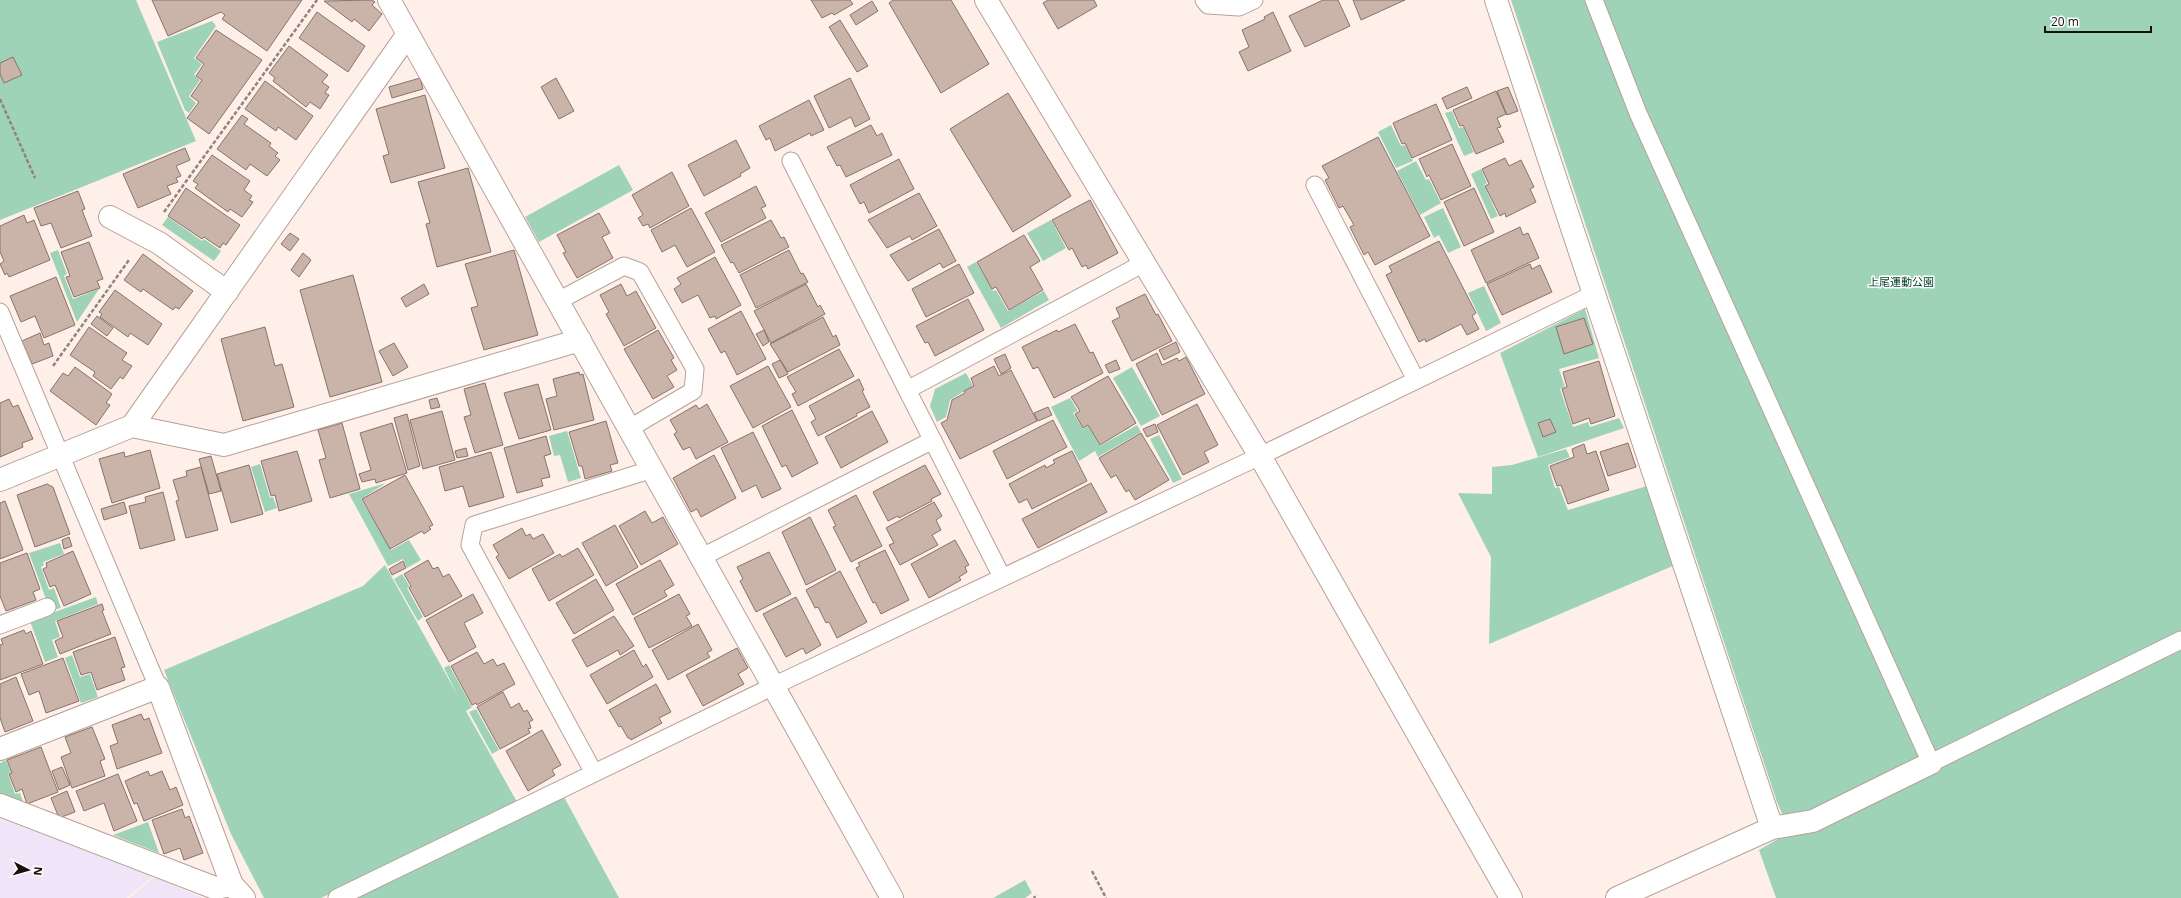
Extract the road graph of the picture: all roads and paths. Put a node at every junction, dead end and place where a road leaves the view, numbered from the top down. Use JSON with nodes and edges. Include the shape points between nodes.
{"nodes":[{"id":1,"x":317,"y":0,"type":"edge"},
{"id":2,"x":389,"y":0,"type":"edge"},
{"id":3,"x":986,"y":0,"type":"edge"},
{"id":4,"x":1204,"y":0,"type":"edge"},
{"id":5,"x":1254,"y":0,"type":"edge"},
{"id":6,"x":1496,"y":0,"type":"edge"},
{"id":7,"x":1594,"y":0,"type":"edge"},
{"id":8,"x":408,"y":34,"type":"junction"},
{"id":9,"x":0,"y":99,"type":"edge"},
{"id":10,"x":791,"y":161,"type":"dead end"},
{"id":11,"x":35,"y":178,"type":"dead end"},
{"id":12,"x":1315,"y":185,"type":"dead end"},
{"id":13,"x":110,"y":217,"type":"dead end"},
{"id":14,"x":146,"y":236,"type":"junction"},
{"id":15,"x":1144,"y":263,"type":"junction"},
{"id":16,"x":227,"y":292,"type":"junction"},
{"id":17,"x":1594,"y":294,"type":"junction"},
{"id":18,"x":558,"y":301,"type":"junction"},
{"id":19,"x":0,"y":312,"type":"edge"},
{"id":20,"x":580,"y":340,"type":"junction"},
{"id":21,"x":1416,"y":380,"type":"junction"},
{"id":22,"x":32,"y":386,"type":"junction"},
{"id":23,"x":908,"y":390,"type":"junction"},
{"id":24,"x":132,"y":426,"type":"junction"},
{"id":25,"x":630,"y":428,"type":"junction"},
{"id":26,"x":933,"y":440,"type":"junction"},
{"id":27,"x":60,"y":456,"type":"junction"},
{"id":28,"x":1260,"y":456,"type":"junction"},
{"id":29,"x":653,"y":469,"type":"junction"},
{"id":30,"x":0,"y":480,"type":"edge"},
{"id":31,"x":702,"y":557,"type":"junction"},
{"id":32,"x":1002,"y":577,"type":"junction"},
{"id":33,"x":47,"y":607,"type":"dead end"},
{"id":34,"x":0,"y":625,"type":"edge"},
{"id":35,"x":2181,"y":640,"type":"edge"},
{"id":36,"x":774,"y":686,"type":"junction"},
{"id":37,"x":158,"y":688,"type":"junction"},
{"id":38,"x":0,"y":749,"type":"edge"},
{"id":39,"x":1930,"y":763,"type":"junction"},
{"id":40,"x":594,"y":773,"type":"junction"},
{"id":41,"x":0,"y":805,"type":"edge"},
{"id":42,"x":1772,"y":828,"type":"junction"},
{"id":43,"x":1092,"y":871,"type":"dead end"},
{"id":44,"x":238,"y":891,"type":"edge"},
{"id":45,"x":338,"y":898,"type":"edge"},
{"id":46,"x":892,"y":898,"type":"edge"},
{"id":47,"x":1106,"y":898,"type":"edge"},
{"id":48,"x":1511,"y":898,"type":"edge"},
{"id":49,"x":1617,"y":898,"type":"edge"}],
"edges":[{"from":1,"to":14,"type":"path"},
{"from":2,"to":8,"type":"street"},
{"from":3,"to":15,"type":"street"},
{"from":4,"to":5,"type":"lane","via":[[1208,5],[1239,7]]},
{"from":6,"to":17,"type":"street"},
{"from":7,"to":39,"type":"lane","via":[[1638,113]]},
{"from":8,"to":16,"type":"street"},
{"from":8,"to":18,"type":"street"},
{"from":9,"to":11,"type":"path"},
{"from":10,"to":23,"type":"lane"},
{"from":12,"to":21,"type":"lane"},
{"from":13,"to":14,"type":"street"},
{"from":14,"to":16,"type":"street","via":[[160,243]]},
{"from":14,"to":22,"type":"path","via":[[42,381]]},
{"from":15,"to":23,"type":"lane"},
{"from":15,"to":28,"type":"street"},
{"from":16,"to":24,"type":"street"},
{"from":17,"to":21,"type":"lane"},
{"from":17,"to":42,"type":"street"},
{"from":18,"to":20,"type":"street"},
{"from":18,"to":25,"type":"lane","via":[[624,266],[640,272],[695,369],[693,391]]},
{"from":19,"to":22,"type":"lane"},
{"from":20,"to":24,"type":"street","via":[[224,445]]},
{"from":20,"to":25,"type":"street"},
{"from":21,"to":28,"type":"lane"},
{"from":22,"to":27,"type":"lane"},
{"from":23,"to":26,"type":"lane"},
{"from":24,"to":27,"type":"street"},
{"from":25,"to":29,"type":"street"},
{"from":26,"to":31,"type":"lane"},
{"from":26,"to":32,"type":"lane"},
{"from":27,"to":30,"type":"street"},
{"from":27,"to":37,"type":"lane"},
{"from":28,"to":32,"type":"lane"},
{"from":28,"to":48,"type":"street"},
{"from":29,"to":31,"type":"street"},
{"from":29,"to":40,"type":"lane","via":[[474,525],[470,545]]},
{"from":31,"to":36,"type":"street"},
{"from":32,"to":36,"type":"lane"},
{"from":33,"to":34,"type":"lane"},
{"from":35,"to":39,"type":"lane"},
{"from":36,"to":40,"type":"lane"},
{"from":36,"to":46,"type":"street"},
{"from":37,"to":38,"type":"street"},
{"from":37,"to":44,"type":"street"},
{"from":39,"to":42,"type":"street","via":[[1813,821]]},
{"from":40,"to":45,"type":"lane"},
{"from":41,"to":44,"type":"street","via":[[215,888]]},
{"from":42,"to":49,"type":"street"},
{"from":43,"to":47,"type":"path"}]}
